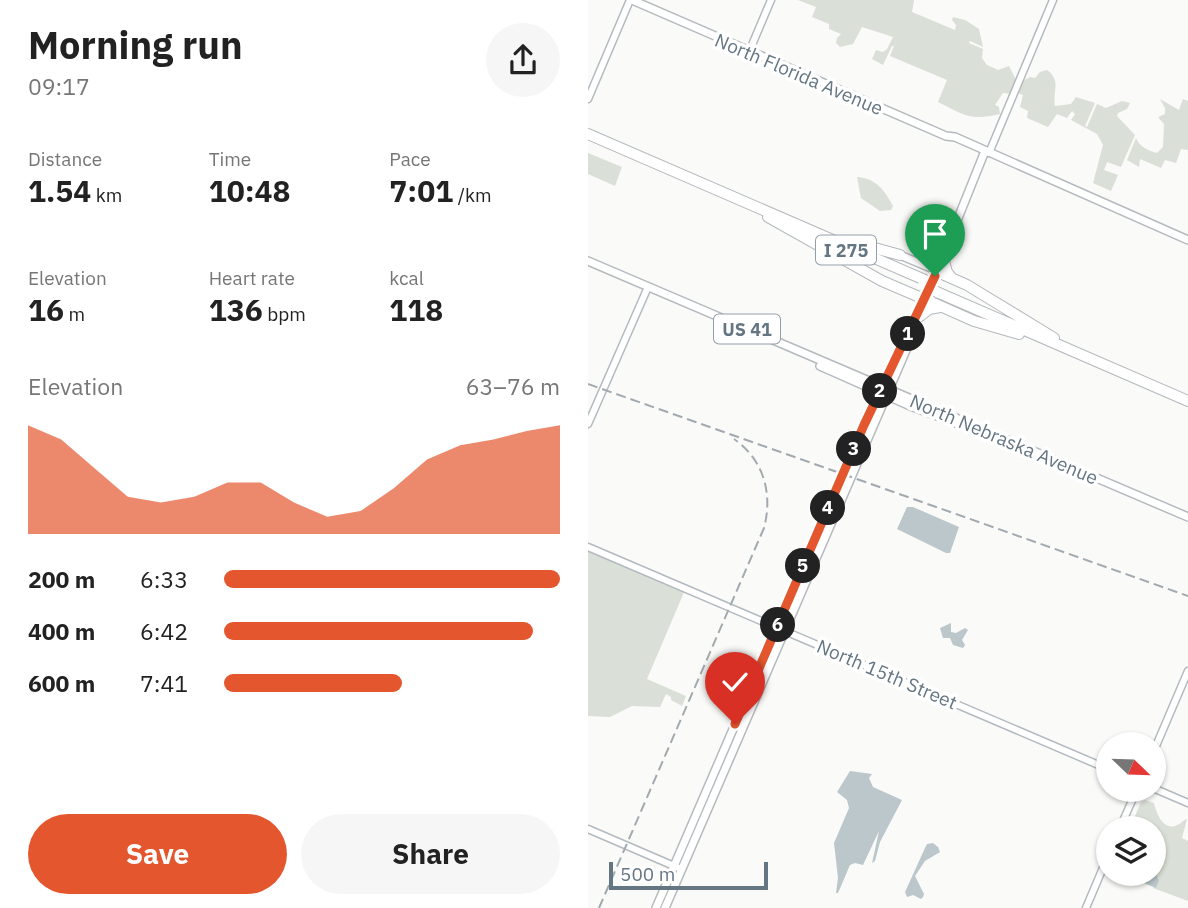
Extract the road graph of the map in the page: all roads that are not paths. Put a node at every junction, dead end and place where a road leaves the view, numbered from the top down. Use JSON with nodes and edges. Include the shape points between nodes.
{"nodes":[{"id":1,"x":771,"y":0,"type":"edge"},
{"id":2,"x":1054,"y":0,"type":"edge"},
{"id":3,"x":629,"y":1,"type":"edge"},
{"id":4,"x":749,"y":52,"type":"junction"},
{"id":5,"x":588,"y":99,"type":"edge"},
{"id":6,"x":588,"y":134,"type":"edge"},
{"id":7,"x":588,"y":140,"type":"edge"},
{"id":8,"x":986,"y":154,"type":"junction"},
{"id":9,"x":768,"y":217,"type":"junction"},
{"id":10,"x":815,"y":231,"type":"junction"},
{"id":11,"x":1188,"y":240,"type":"edge"},
{"id":12,"x":900,"y":255,"type":"joint"},
{"id":13,"x":943,"y":259,"type":"junction"},
{"id":14,"x":588,"y":264,"type":"edge"},
{"id":15,"x":926,"y":266,"type":"junction"},
{"id":16,"x":952,"y":277,"type":"junction"},
{"id":17,"x":932,"y":287,"type":"junction"},
{"id":18,"x":646,"y":289,"type":"junction"},
{"id":19,"x":912,"y":294,"type":"junction"},
{"id":20,"x":940,"y":307,"type":"junction"},
{"id":21,"x":919,"y":315,"type":"junction"},
{"id":22,"x":1052,"y":340,"type":"junction"},
{"id":23,"x":769,"y":341,"type":"junction"},
{"id":24,"x":828,"y":369,"type":"junction"},
{"id":25,"x":846,"y":372,"type":"junction"},
{"id":26,"x":887,"y":393,"type":"junction"},
{"id":27,"x":1176,"y":393,"type":"junction"},
{"id":28,"x":1188,"y":395,"type":"edge"},
{"id":29,"x":1188,"y":401,"type":"edge"},
{"id":30,"x":588,"y":424,"type":"edge"},
{"id":31,"x":858,"y":447,"type":"junction"},
{"id":32,"x":828,"y":508,"type":"junction"},
{"id":33,"x":1188,"y":519,"type":"edge"},
{"id":34,"x":826,"y":532,"type":"junction"},
{"id":35,"x":588,"y":547,"type":"edge"},
{"id":36,"x":806,"y":569,"type":"junction"},
{"id":37,"x":780,"y":629,"type":"junction"},
{"id":38,"x":1188,"y":671,"type":"edge"},
{"id":39,"x":754,"y":689,"type":"junction"},
{"id":40,"x":1162,"y":732,"type":"edge"},
{"id":41,"x":729,"y":748,"type":"junction"},
{"id":42,"x":1096,"y":764,"type":"edge"},
{"id":43,"x":1166,"y":794,"type":"edge"},
{"id":44,"x":1188,"y":803,"type":"edge"},
{"id":45,"x":588,"y":829,"type":"edge"},
{"id":46,"x":678,"y":867,"type":"junction"},
{"id":47,"x":1096,"y":884,"type":"edge"},
{"id":48,"x":656,"y":908,"type":"edge"},
{"id":49,"x":664,"y":908,"type":"edge"},
{"id":50,"x":1086,"y":908,"type":"edge"}],
"edges":[{"from":1,"to":4,"type":"street"},
{"from":2,"to":8,"type":"street"},
{"from":3,"to":4,"type":"main road","name":"North Florida Avenue"},
{"from":3,"to":5,"type":"street"},
{"from":4,"to":8,"type":"main road","name":"North Florida Avenue"},
{"from":6,"to":10,"type":"highway","number":"I 275"},
{"from":7,"to":9,"type":"highway","number":"I 275"},
{"from":8,"to":11,"type":"main road","name":"North Florida Avenue"},
{"from":8,"to":13,"type":"main road"},
{"from":9,"to":17,"type":"highway","number":"I 275"},
{"from":9,"to":19,"type":"highway"},
{"from":10,"to":12,"type":"highway"},
{"from":10,"to":17,"type":"highway","number":"I 275"},
{"from":12,"to":15,"type":"main road"},
{"from":13,"to":15,"type":"main road"},
{"from":13,"to":16,"type":"highway"},
{"from":13,"to":17,"type":"main road"},
{"from":14,"to":18,"type":"main road","name":"North Nebraska Avenue","number":"US 41"},
{"from":15,"to":17,"type":"main road"},
{"from":16,"to":17,"type":"highway"},
{"from":16,"to":22,"type":"highway"},
{"from":17,"to":19,"type":"highway"},
{"from":17,"to":20,"type":"highway"},
{"from":17,"to":21,"type":"main road"},
{"from":17,"to":22,"type":"highway","number":"I 275"},
{"from":18,"to":23,"type":"main road","name":"North Nebraska Avenue","number":"US 41"},
{"from":18,"to":30,"type":"street"},
{"from":19,"to":21,"type":"highway"},
{"from":20,"to":21,"type":"highway"},
{"from":20,"to":22,"type":"highway","via":[[985,325]]},
{"from":21,"to":26,"type":"main road"},
{"from":22,"to":27,"type":"highway","number":"I 275"},
{"from":23,"to":24,"type":"main road","name":"North Nebraska Avenue","number":"US 41"},
{"from":23,"to":25,"type":"main road","name":"North Nebraska Avenue","number":"US 41"},
{"from":24,"to":25,"type":"main road"},
{"from":24,"to":26,"type":"main road","name":"North Nebraska Avenue","number":"US 41"},
{"from":25,"to":26,"type":"main road","name":"North Nebraska Avenue","number":"US 41"},
{"from":26,"to":31,"type":"main road"},
{"from":26,"to":31,"type":"main road","via":[[864,425]]},
{"from":26,"to":33,"type":"main road","name":"North Nebraska Avenue","number":"US 41"},
{"from":27,"to":28,"type":"highway","number":"I 275"},
{"from":27,"to":29,"type":"highway","number":"I 275"},
{"from":31,"to":32,"type":"main road"},
{"from":31,"to":34,"type":"main road"},
{"from":32,"to":34,"type":"main road"},
{"from":32,"to":36,"type":"main road"},
{"from":34,"to":36,"type":"main road"},
{"from":35,"to":37,"type":"street","name":"North 15th Street"},
{"from":36,"to":37,"type":"main road"},
{"from":36,"to":37,"type":"main road","via":[[800,593]]},
{"from":37,"to":39,"type":"main road"},
{"from":37,"to":39,"type":"main road"},
{"from":37,"to":42,"type":"street","name":"North 15th Street"},
{"from":38,"to":40,"type":"street"},
{"from":39,"to":41,"type":"main road","via":[[740,713]]},
{"from":39,"to":41,"type":"main road","via":[[744,722]]},
{"from":41,"to":46,"type":"main road"},
{"from":41,"to":46,"type":"main road","via":[[725,768]]},
{"from":43,"to":44,"type":"street"},
{"from":45,"to":46,"type":"street"},
{"from":46,"to":48,"type":"main road"},
{"from":46,"to":49,"type":"main road"},
{"from":47,"to":50,"type":"street"}]}
